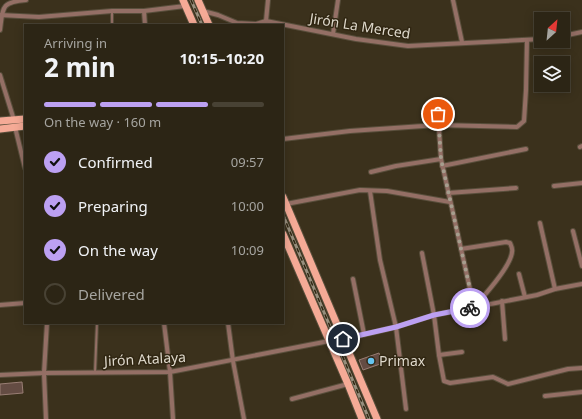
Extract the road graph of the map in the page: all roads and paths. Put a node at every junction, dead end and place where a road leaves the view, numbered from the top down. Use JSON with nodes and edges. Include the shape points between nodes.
{"nodes":[{"id":1,"x":26,"y":0,"type":"edge"},
{"id":2,"x":198,"y":0,"type":"edge"},
{"id":3,"x":268,"y":0,"type":"edge"},
{"id":4,"x":338,"y":0,"type":"edge"},
{"id":5,"x":453,"y":0,"type":"edge"},
{"id":6,"x":184,"y":3,"type":"edge"},
{"id":7,"x":112,"y":11,"type":"junction"},
{"id":8,"x":144,"y":11,"type":"junction"},
{"id":9,"x":203,"y":11,"type":"junction"},
{"id":10,"x":1,"y":15,"type":"edge"},
{"id":11,"x":266,"y":22,"type":"junction"},
{"id":12,"x":112,"y":24,"type":"edge"},
{"id":13,"x":145,"y":24,"type":"edge"},
{"id":14,"x":194,"y":24,"type":"edge"},
{"id":15,"x":209,"y":24,"type":"edge"},
{"id":16,"x":277,"y":24,"type":"edge"},
{"id":17,"x":284,"y":25,"type":"edge"},
{"id":18,"x":0,"y":30,"type":"edge"},
{"id":19,"x":582,"y":32,"type":"edge"},
{"id":20,"x":333,"y":34,"type":"junction"},
{"id":21,"x":570,"y":35,"type":"edge"},
{"id":22,"x":527,"y":40,"type":"junction"},
{"id":23,"x":534,"y":40,"type":"edge"},
{"id":24,"x":462,"y":42,"type":"junction"},
{"id":25,"x":0,"y":75,"type":"edge"},
{"id":26,"x":438,"y":114,"type":"dead end"},
{"id":27,"x":24,"y":120,"type":"edge"},
{"id":28,"x":0,"y":121,"type":"edge"},
{"id":29,"x":15,"y":124,"type":"junction"},
{"id":30,"x":438,"y":125,"type":"junction"},
{"id":31,"x":24,"y":126,"type":"edge"},
{"id":32,"x":0,"y":129,"type":"edge"},
{"id":33,"x":284,"y":139,"type":"edge"},
{"id":34,"x":526,"y":149,"type":"dead end"},
{"id":35,"x":23,"y":154,"type":"edge"},
{"id":36,"x":441,"y":159,"type":"junction"},
{"id":37,"x":442,"y":166,"type":"junction"},
{"id":38,"x":372,"y":172,"type":"dead end"},
{"id":39,"x":582,"y":183,"type":"edge"},
{"id":40,"x":554,"y":186,"type":"dead end"},
{"id":41,"x":516,"y":188,"type":"dead end"},
{"id":42,"x":370,"y":191,"type":"junction"},
{"id":43,"x":448,"y":193,"type":"junction"},
{"id":44,"x":284,"y":199,"type":"edge"},
{"id":45,"x":450,"y":202,"type":"junction"},
{"id":46,"x":286,"y":204,"type":"junction"},
{"id":47,"x":540,"y":223,"type":"dead end"},
{"id":48,"x":574,"y":231,"type":"dead end"},
{"id":49,"x":284,"y":236,"type":"edge"},
{"id":50,"x":461,"y":249,"type":"junction"},
{"id":51,"x":422,"y":253,"type":"dead end"},
{"id":52,"x":582,"y":266,"type":"edge"},
{"id":53,"x":519,"y":274,"type":"dead end"},
{"id":54,"x":353,"y":279,"type":"dead end"},
{"id":55,"x":582,"y":284,"type":"edge"},
{"id":56,"x":555,"y":290,"type":"junction"},
{"id":57,"x":525,"y":297,"type":"junction"},
{"id":58,"x":502,"y":301,"type":"junction"},
{"id":59,"x":24,"y":303,"type":"edge"},
{"id":60,"x":0,"y":305,"type":"edge"},
{"id":61,"x":474,"y":307,"type":"junction"},
{"id":62,"x":434,"y":315,"type":"junction"},
{"id":63,"x":47,"y":324,"type":"edge"},
{"id":64,"x":97,"y":324,"type":"edge"},
{"id":65,"x":164,"y":324,"type":"edge"},
{"id":66,"x":228,"y":324,"type":"edge"},
{"id":67,"x":396,"y":327,"type":"junction"},
{"id":68,"x":364,"y":334,"type":"junction"},
{"id":69,"x":505,"y":339,"type":"dead end"},
{"id":70,"x":336,"y":340,"type":"junction"},
{"id":71,"x":462,"y":352,"type":"dead end"},
{"id":72,"x":439,"y":355,"type":"junction"},
{"id":73,"x":233,"y":361,"type":"junction"},
{"id":74,"x":582,"y":368,"type":"edge"},
{"id":75,"x":170,"y":372,"type":"junction"},
{"id":76,"x":44,"y":373,"type":"junction"},
{"id":77,"x":95,"y":373,"type":"junction"},
{"id":78,"x":0,"y":375,"type":"edge"},
{"id":79,"x":348,"y":384,"type":"junction"},
{"id":80,"x":582,"y":392,"type":"edge"},
{"id":81,"x":545,"y":396,"type":"dead end"},
{"id":82,"x":292,"y":399,"type":"dead end"},
{"id":83,"x":406,"y":409,"type":"dead end"},
{"id":84,"x":46,"y":419,"type":"edge"},
{"id":85,"x":173,"y":419,"type":"edge"},
{"id":86,"x":244,"y":419,"type":"edge"},
{"id":87,"x":362,"y":419,"type":"edge"},
{"id":88,"x":377,"y":419,"type":"edge"}],
"edges":[{"from":1,"to":10,"type":"street","via":[[9,3]]},
{"from":2,"to":9,"type":"main road"},
{"from":3,"to":11,"type":"street"},
{"from":4,"to":20,"type":"street"},
{"from":5,"to":24,"type":"street"},
{"from":6,"to":8,"type":"street"},
{"from":6,"to":14,"type":"main road"},
{"from":7,"to":8,"type":"street"},
{"from":7,"to":10,"type":"street","via":[[39,17]]},
{"from":7,"to":12,"type":"lane"},
{"from":8,"to":13,"type":"street"},
{"from":9,"to":11,"type":"street","name":"Jirón La Merced","via":[[237,23]]},
{"from":9,"to":15,"type":"main road"},
{"from":10,"to":18,"type":"street"},
{"from":11,"to":16,"type":"street","name":"Jirón La Merced"},
{"from":17,"to":20,"type":"street","name":"Jirón La Merced"},
{"from":19,"to":21,"type":"street"},
{"from":20,"to":24,"type":"street","name":"Jirón La Merced","via":[[408,46]]},
{"from":22,"to":23,"type":"street","name":"Jirón La Merced"},
{"from":22,"to":24,"type":"street","name":"Jirón La Merced"},
{"from":22,"to":30,"type":"street","via":[[524,121],[517,127]]},
{"from":25,"to":29,"type":"street"},
{"from":26,"to":30,"type":"street"},
{"from":27,"to":29,"type":"main road"},
{"from":28,"to":29,"type":"main road"},
{"from":29,"to":31,"type":"main road"},
{"from":29,"to":32,"type":"main road"},
{"from":29,"to":35,"type":"street"},
{"from":30,"to":33,"type":"street"},
{"from":30,"to":36,"type":"street"},
{"from":34,"to":37,"type":"street"},
{"from":36,"to":37,"type":"street"},
{"from":36,"to":38,"type":"street"},
{"from":37,"to":43,"type":"street"},
{"from":39,"to":40,"type":"street"},
{"from":41,"to":43,"type":"street"},
{"from":42,"to":45,"type":"street","via":[[387,191]]},
{"from":42,"to":46,"type":"street","via":[[360,190]]},
{"from":42,"to":67,"type":"street","via":[[380,260]]},
{"from":43,"to":45,"type":"street"},
{"from":44,"to":46,"type":"main road"},
{"from":45,"to":50,"type":"street"},
{"from":46,"to":70,"type":"main road"},
{"from":47,"to":56,"type":"street"},
{"from":48,"to":52,"type":"street"},
{"from":49,"to":70,"type":"main road"},
{"from":50,"to":61,"type":"street"},
{"from":50,"to":61,"type":"street","via":[[506,242],[510,243],[512,248],[510,261]]},
{"from":51,"to":62,"type":"street"},
{"from":53,"to":57,"type":"street"},
{"from":54,"to":68,"type":"street"},
{"from":55,"to":56,"type":"street","name":"Jirón Atalaya"},
{"from":56,"to":57,"type":"street","name":"Jirón Atalaya"},
{"from":57,"to":58,"type":"street","name":"Jirón Atalaya"},
{"from":58,"to":61,"type":"street","name":"Jirón Atalaya"},
{"from":58,"to":69,"type":"street"},
{"from":59,"to":60,"type":"street"},
{"from":61,"to":62,"type":"street","name":"Jirón Atalaya"},
{"from":62,"to":67,"type":"street","name":"Jirón Atalaya"},
{"from":62,"to":72,"type":"street"},
{"from":63,"to":76,"type":"street"},
{"from":64,"to":77,"type":"lane"},
{"from":65,"to":75,"type":"street"},
{"from":66,"to":73,"type":"street"},
{"from":67,"to":68,"type":"street","name":"Jirón Atalaya"},
{"from":67,"to":83,"type":"street"},
{"from":68,"to":70,"type":"street","name":"Jirón Atalaya"},
{"from":70,"to":73,"type":"street","name":"Jirón Atalaya"},
{"from":70,"to":79,"type":"main road"},
{"from":70,"to":88,"type":"main road"},
{"from":71,"to":72,"type":"street"},
{"from":72,"to":74,"type":"street","via":[[444,381],[447,383],[493,377],[508,384]]},
{"from":73,"to":75,"type":"street","name":"Jirón Atalaya"},
{"from":73,"to":86,"type":"street"},
{"from":75,"to":77,"type":"street","name":"Jirón Atalaya"},
{"from":75,"to":85,"type":"street"},
{"from":76,"to":77,"type":"street","name":"Jirón Atalaya"},
{"from":76,"to":78,"type":"street","name":"Jirón Atalaya"},
{"from":76,"to":84,"type":"street"},
{"from":79,"to":82,"type":"street"},
{"from":79,"to":87,"type":"main road"},
{"from":80,"to":81,"type":"street"}]}
